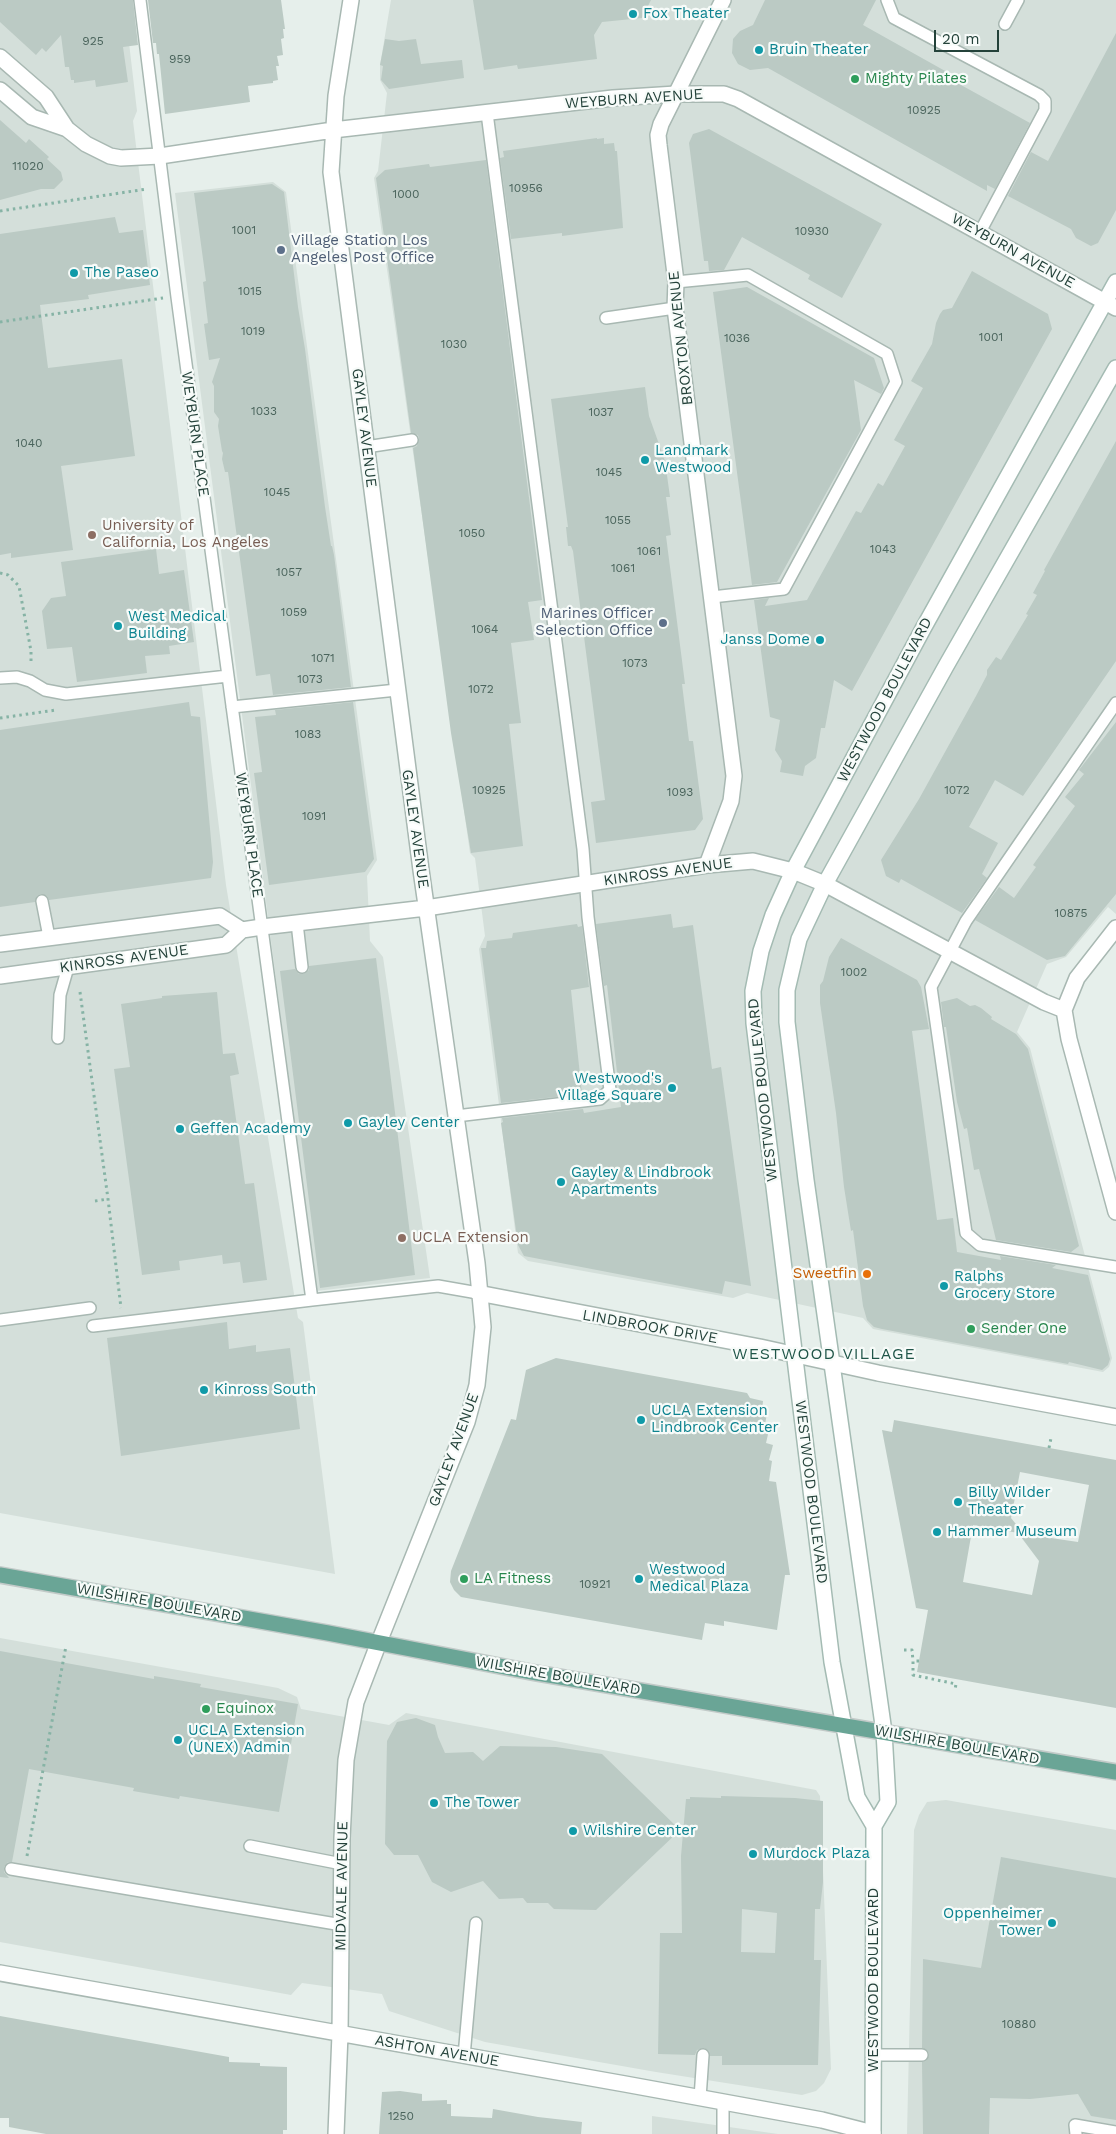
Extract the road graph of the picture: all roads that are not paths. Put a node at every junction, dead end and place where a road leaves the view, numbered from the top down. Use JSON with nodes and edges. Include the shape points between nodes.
{"nodes":[{"id":1,"x":140,"y":0,"type":"edge"},
{"id":2,"x":351,"y":0,"type":"edge"},
{"id":3,"x":723,"y":0,"type":"edge"},
{"id":4,"x":887,"y":0,"type":"edge"},
{"id":5,"x":1018,"y":0,"type":"edge"},
{"id":6,"x":1005,"y":24,"type":"dead end"},
{"id":7,"x":0,"y":57,"type":"edge"},
{"id":8,"x":0,"y":90,"type":"edge"},
{"id":9,"x":676,"y":94,"type":"junction"},
{"id":10,"x":488,"y":113,"type":"junction"},
{"id":11,"x":67,"y":129,"type":"junction"},
{"id":12,"x":333,"y":130,"type":"junction"},
{"id":13,"x":160,"y":156,"type":"junction"},
{"id":14,"x":980,"y":232,"type":"junction"},
{"id":15,"x":676,"y":282,"type":"junction"},
{"id":16,"x":1116,"y":282,"type":"edge"},
{"id":17,"x":1111,"y":305,"type":"edge"},
{"id":18,"x":676,"y":308,"type":"junction"},
{"id":19,"x":606,"y":318,"type":"dead end"},
{"id":20,"x":1116,"y":368,"type":"edge"},
{"id":21,"x":412,"y":440,"type":"dead end"},
{"id":22,"x":366,"y":447,"type":"junction"},
{"id":23,"x":712,"y":597,"type":"junction"},
{"id":24,"x":228,"y":676,"type":"junction"},
{"id":25,"x":0,"y":678,"type":"edge"},
{"id":26,"x":397,"y":690,"type":"junction"},
{"id":27,"x":1116,"y":703,"type":"edge"},
{"id":28,"x":232,"y":707,"type":"junction"},
{"id":29,"x":707,"y":865,"type":"junction"},
{"id":30,"x":793,"y":871,"type":"junction"},
{"id":31,"x":587,"y":883,"type":"junction"},
{"id":32,"x":825,"y":884,"type":"junction"},
{"id":33,"x":42,"y":901,"type":"dead end"},
{"id":34,"x":426,"y":908,"type":"junction"},
{"id":35,"x":297,"y":923,"type":"junction"},
{"id":36,"x":262,"y":927,"type":"junction"},
{"id":37,"x":1116,"y":928,"type":"edge"},
{"id":38,"x":242,"y":930,"type":"junction"},
{"id":39,"x":49,"y":937,"type":"junction"},
{"id":40,"x":0,"y":944,"type":"edge"},
{"id":41,"x":949,"y":952,"type":"junction"},
{"id":42,"x":68,"y":967,"type":"junction"},
{"id":43,"x":302,"y":967,"type":"dead end"},
{"id":44,"x":0,"y":976,"type":"edge"},
{"id":45,"x":1064,"y":1010,"type":"junction"},
{"id":46,"x":58,"y":1038,"type":"dead end"},
{"id":47,"x":456,"y":1116,"type":"junction"},
{"id":48,"x":1116,"y":1212,"type":"edge"},
{"id":49,"x":1116,"y":1267,"type":"edge"},
{"id":50,"x":478,"y":1294,"type":"junction"},
{"id":51,"x":312,"y":1300,"type":"junction"},
{"id":52,"x":90,"y":1308,"type":"dead end"},
{"id":53,"x":0,"y":1320,"type":"edge"},
{"id":54,"x":92,"y":1326,"type":"dead end"},
{"id":55,"x":794,"y":1354,"type":"junction"},
{"id":56,"x":832,"y":1361,"type":"junction"},
{"id":57,"x":1116,"y":1417,"type":"edge"},
{"id":58,"x":0,"y":1575,"type":"edge"},
{"id":59,"x":379,"y":1642,"type":"junction"},
{"id":60,"x":842,"y":1724,"type":"junction"},
{"id":61,"x":884,"y":1732,"type":"junction"},
{"id":62,"x":1116,"y":1772,"type":"edge"},
{"id":63,"x":874,"y":1826,"type":"junction"},
{"id":64,"x":250,"y":1846,"type":"dead end"},
{"id":65,"x":342,"y":1864,"type":"junction"},
{"id":66,"x":11,"y":1869,"type":"dead end"},
{"id":67,"x":476,"y":1923,"type":"dead end"},
{"id":68,"x":342,"y":1925,"type":"junction"},
{"id":69,"x":0,"y":1973,"type":"edge"},
{"id":70,"x":340,"y":2034,"type":"junction"},
{"id":71,"x":874,"y":2055,"type":"junction"},
{"id":72,"x":922,"y":2055,"type":"dead end"},
{"id":73,"x":464,"y":2056,"type":"junction"},
{"id":74,"x":703,"y":2056,"type":"dead end"},
{"id":75,"x":700,"y":2098,"type":"junction"},
{"id":76,"x":723,"y":2102,"type":"junction"},
{"id":77,"x":1116,"y":2132,"type":"edge"},
{"id":78,"x":336,"y":2134,"type":"edge"},
{"id":79,"x":723,"y":2134,"type":"edge"},
{"id":80,"x":873,"y":2134,"type":"edge"},
{"id":81,"x":1076,"y":2134,"type":"edge"}],
"edges":[{"from":1,"to":13,"type":"lane","name":"WEYBURN PLACE"},
{"from":2,"to":12,"type":"street","name":"GAYLEY AVENUE"},
{"from":3,"to":9,"type":"street","name":"BROXTON AVENUE"},
{"from":4,"to":14,"type":"lane","via":[[894,18],[1045,101],[1045,110]]},
{"from":5,"to":6,"type":"lane"},
{"from":7,"to":11,"type":"street","via":[[46,97]]},
{"from":8,"to":11,"type":"street","via":[[32,117]]},
{"from":9,"to":10,"type":"street","name":"WEYBURN AVENUE"},
{"from":9,"to":14,"type":"street","name":"WEYBURN AVENUE","via":[[724,94],[738,99]]},
{"from":9,"to":15,"type":"street","name":"BROXTON AVENUE","via":[[658,135]]},
{"from":10,"to":12,"type":"street","name":"WEYBURN AVENUE"},
{"from":10,"to":31,"type":"lane"},
{"from":11,"to":13,"type":"street","name":"WEYBURN AVENUE","via":[[86,144],[110,156]]},
{"from":12,"to":13,"type":"street","name":"WEYBURN AVENUE"},
{"from":12,"to":22,"type":"street","name":"GAYLEY AVENUE","via":[[331,172]]},
{"from":13,"to":24,"type":"lane","name":"WEYBURN PLACE"},
{"from":14,"to":17,"type":"street","name":"WEYBURN AVENUE"},
{"from":15,"to":18,"type":"street","name":"BROXTON AVENUE"},
{"from":15,"to":23,"type":"lane","via":[[748,275],[887,354],[896,382],[784,588]]},
{"from":16,"to":17,"type":"street","name":"WESTWOOD BOULEVARD"},
{"from":17,"to":30,"type":"street","name":"WESTWOOD BOULEVARD","via":[[924,627]]},
{"from":18,"to":19,"type":"lane"},
{"from":18,"to":23,"type":"street","name":"BROXTON AVENUE"},
{"from":20,"to":32,"type":"street","name":"WESTWOOD BOULEVARD"},
{"from":21,"to":22,"type":"lane"},
{"from":22,"to":26,"type":"street","name":"GAYLEY AVENUE"},
{"from":23,"to":29,"type":"street","name":"BROXTON AVENUE","via":[[734,776],[731,800]]},
{"from":24,"to":25,"type":"lane","via":[[66,694],[45,690],[17,677]]},
{"from":24,"to":28,"type":"lane","name":"WEYBURN PLACE"},
{"from":26,"to":28,"type":"lane"},
{"from":26,"to":34,"type":"street","name":"GAYLEY AVENUE"},
{"from":27,"to":41,"type":"lane","via":[[966,921]]},
{"from":28,"to":36,"type":"lane","name":"WEYBURN PLACE"},
{"from":29,"to":30,"type":"street","name":"KINROSS AVENUE","via":[[753,862]]},
{"from":29,"to":31,"type":"street","name":"KINROSS AVENUE"},
{"from":30,"to":32,"type":"street","name":"KINROSS AVENUE"},
{"from":30,"to":55,"type":"street","name":"WESTWOOD BOULEVARD","via":[[773,915],[753,991],[754,1023]]},
{"from":31,"to":34,"type":"street","name":"KINROSS AVENUE"},
{"from":31,"to":47,"type":"lane","via":[[588,917],[610,1090],[600,1099]]},
{"from":32,"to":41,"type":"street","name":"KINROSS AVENUE"},
{"from":32,"to":56,"type":"street","name":"WESTWOOD BOULEVARD","via":[[799,938],[787,990],[805,1170]]},
{"from":33,"to":39,"type":"lane"},
{"from":34,"to":35,"type":"street","name":"KINROSS AVENUE"},
{"from":34,"to":47,"type":"street","name":"GAYLEY AVENUE"},
{"from":35,"to":36,"type":"street","name":"KINROSS AVENUE"},
{"from":35,"to":43,"type":"lane"},
{"from":36,"to":38,"type":"street","name":"KINROSS AVENUE"},
{"from":36,"to":51,"type":"lane","name":"WEYBURN PLACE"},
{"from":37,"to":45,"type":"street","via":[[1080,974]]},
{"from":38,"to":39,"type":"street","name":"KINROSS AVENUE","via":[[220,916]]},
{"from":38,"to":42,"type":"street","name":"KINROSS AVENUE","via":[[226,945]]},
{"from":39,"to":40,"type":"street","name":"KINROSS AVENUE"},
{"from":41,"to":45,"type":"street","name":"KINROSS AVENUE"},
{"from":41,"to":49,"type":"lane","via":[[931,987],[966,1233],[980,1245]]},
{"from":42,"to":44,"type":"street","name":"KINROSS AVENUE"},
{"from":42,"to":46,"type":"lane","via":[[60,995]]},
{"from":45,"to":48,"type":"street"},
{"from":47,"to":50,"type":"street","name":"GAYLEY AVENUE","via":[[477,1263]]},
{"from":50,"to":51,"type":"lane","via":[[438,1286]]},
{"from":50,"to":55,"type":"street","name":"LINDBROOK DRIVE"},
{"from":50,"to":59,"type":"street","name":"GAYLEY AVENUE","via":[[482,1345],[477,1385],[467,1422]]},
{"from":51,"to":54,"type":"lane"},
{"from":52,"to":53,"type":"lane"},
{"from":55,"to":56,"type":"street","name":"LINDBROOK DRIVE"},
{"from":55,"to":60,"type":"street","name":"WESTWOOD BOULEVARD"},
{"from":56,"to":57,"type":"street","name":"LINDBROOK DRIVE"},
{"from":56,"to":61,"type":"street","name":"WESTWOOD BOULEVARD"},
{"from":58,"to":59,"type":"main road","name":"WILSHIRE BOULEVARD"},
{"from":59,"to":60,"type":"main road","name":"WILSHIRE BOULEVARD","via":[[536,1673]]},
{"from":59,"to":65,"type":"street","name":"MIDVALE AVENUE","via":[[356,1702],[350,1732]]},
{"from":60,"to":61,"type":"main road","name":"WILSHIRE BOULEVARD"},
{"from":60,"to":63,"type":"street","name":"WESTWOOD BOULEVARD","via":[[857,1796]]},
{"from":61,"to":62,"type":"main road","name":"WILSHIRE BOULEVARD"},
{"from":61,"to":63,"type":"street","name":"WESTWOOD BOULEVARD","via":[[888,1802]]},
{"from":63,"to":71,"type":"street","name":"WESTWOOD BOULEVARD"},
{"from":64,"to":65,"type":"lane"},
{"from":65,"to":68,"type":"street","name":"MIDVALE AVENUE"},
{"from":66,"to":68,"type":"lane"},
{"from":67,"to":73,"type":"lane"},
{"from":68,"to":70,"type":"street","name":"MIDVALE AVENUE"},
{"from":69,"to":70,"type":"street","name":"ASHTON AVENUE"},
{"from":70,"to":73,"type":"street","name":"ASHTON AVENUE"},
{"from":70,"to":78,"type":"street","name":"MIDVALE AVENUE"},
{"from":71,"to":72,"type":"lane"},
{"from":71,"to":80,"type":"street","name":"WESTWOOD BOULEVARD"},
{"from":73,"to":75,"type":"street","name":"ASHTON AVENUE"},
{"from":74,"to":75,"type":"lane"},
{"from":75,"to":76,"type":"street","name":"ASHTON AVENUE"},
{"from":76,"to":79,"type":"lane"},
{"from":76,"to":80,"type":"street","name":"ASHTON AVENUE","via":[[822,2120]]},
{"from":77,"to":81,"type":"lane","via":[[1075,2125]]}]}
